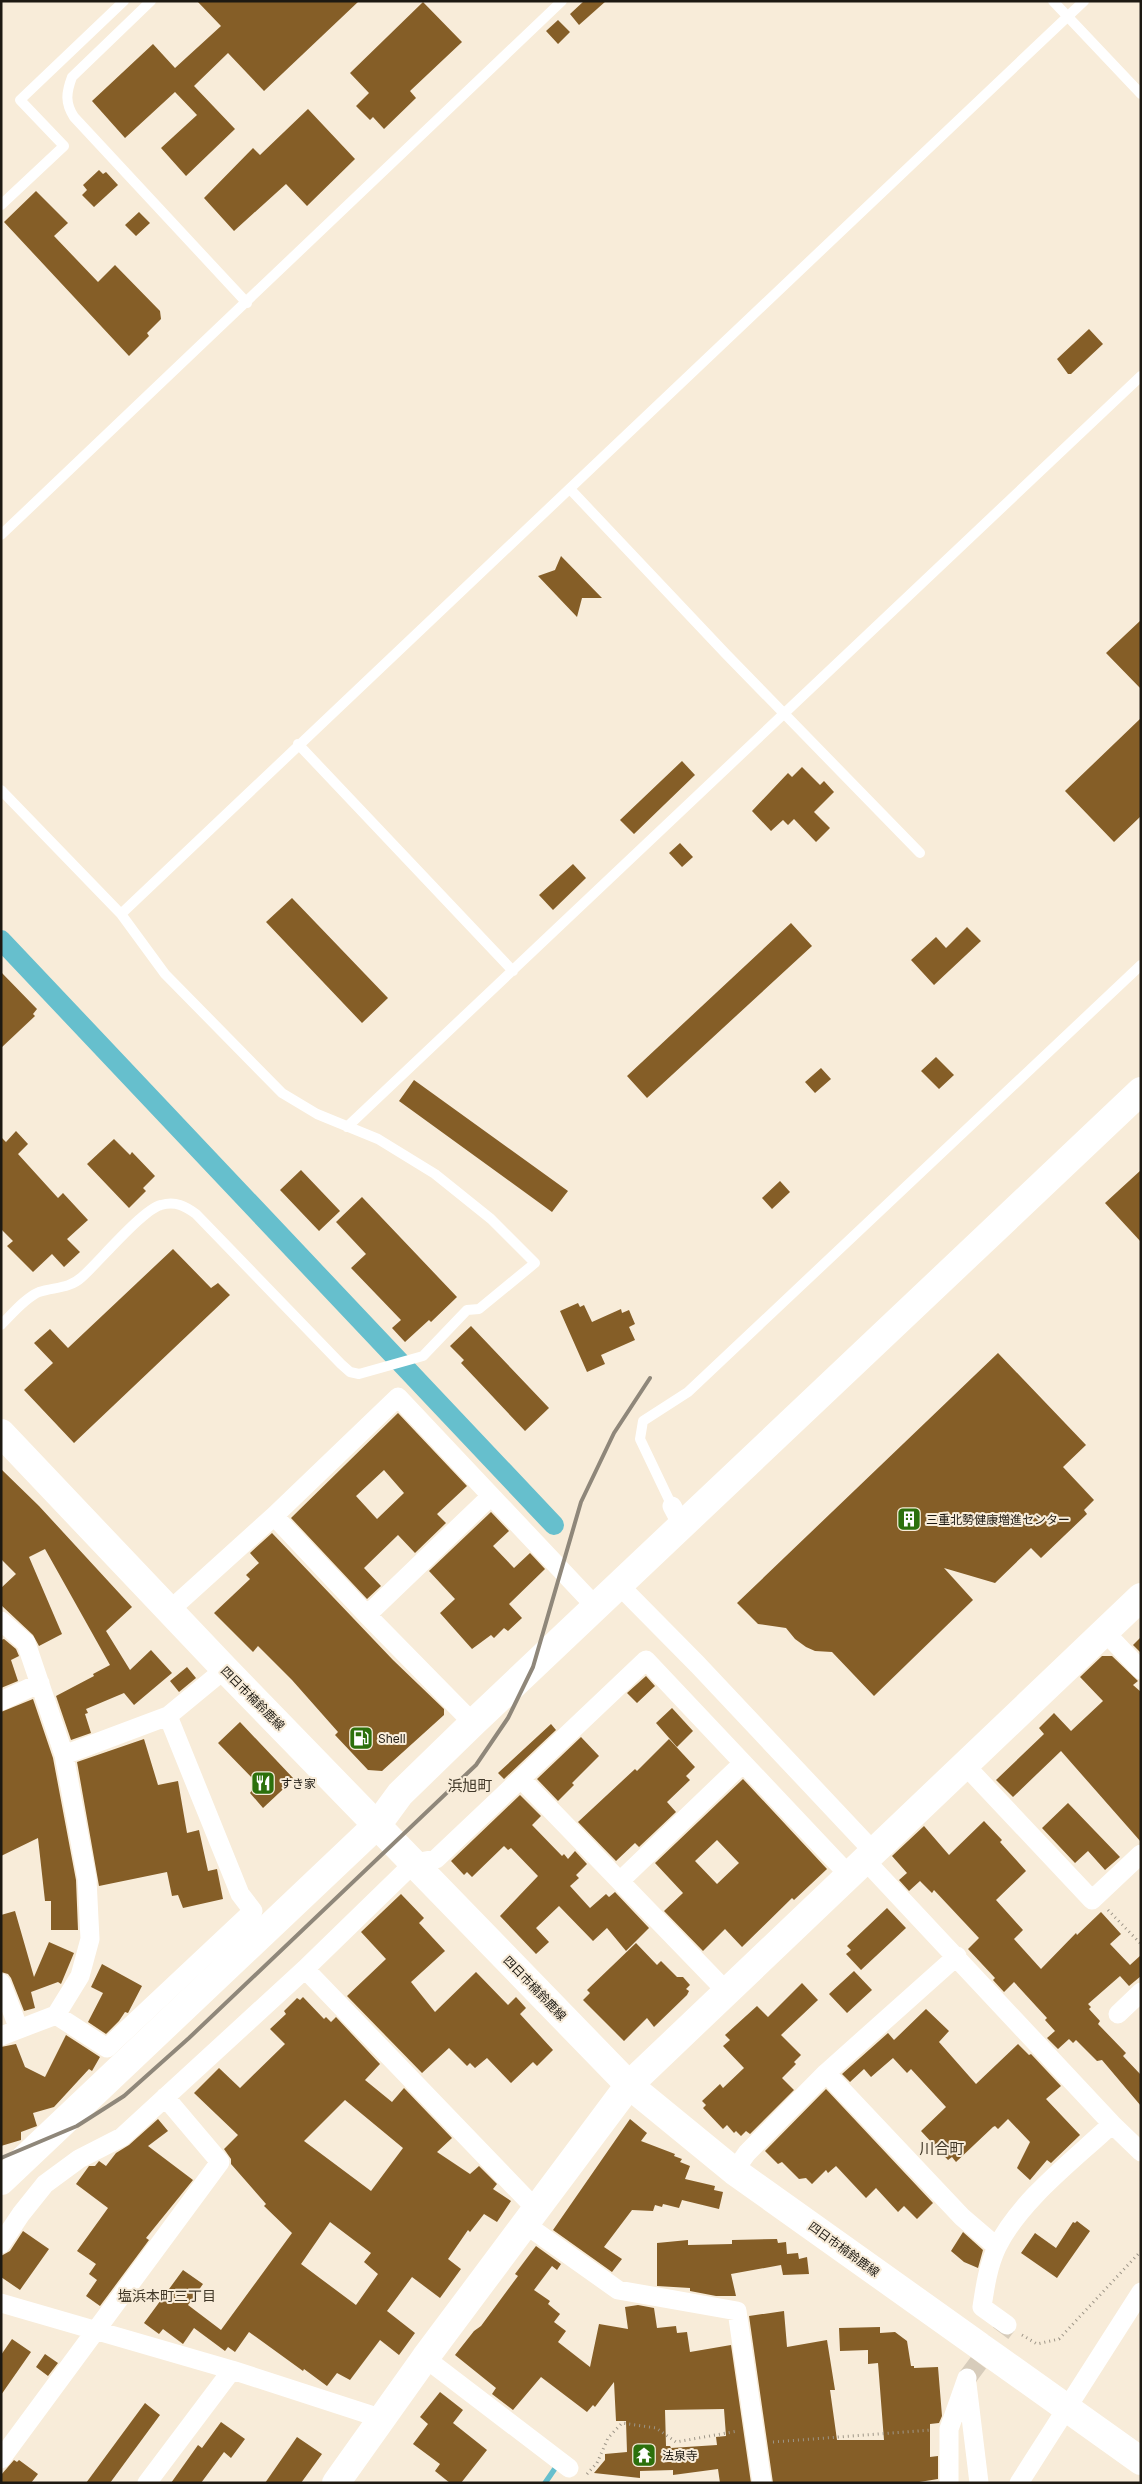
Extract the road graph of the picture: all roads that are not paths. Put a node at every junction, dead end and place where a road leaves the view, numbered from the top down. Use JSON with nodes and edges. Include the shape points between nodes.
{"nodes":[{"id":1,"x":124,"y":1,"type":"edge"},
{"id":2,"x":151,"y":1,"type":"edge"},
{"id":3,"x":562,"y":1,"type":"edge"},
{"id":4,"x":1053,"y":1,"type":"edge"},
{"id":5,"x":1084,"y":1,"type":"edge"},
{"id":6,"x":1067,"y":17,"type":"junction"},
{"id":7,"x":1141,"y":94,"type":"edge"},
{"id":8,"x":1,"y":205,"type":"edge"},
{"id":9,"x":247,"y":303,"type":"junction"},
{"id":10,"x":1141,"y":376,"type":"edge"},
{"id":11,"x":570,"y":489,"type":"junction"},
{"id":12,"x":1,"y":535,"type":"edge"},
{"id":13,"x":784,"y":713,"type":"junction"},
{"id":14,"x":298,"y":744,"type":"junction"},
{"id":15,"x":1,"y":790,"type":"edge"},
{"id":16,"x":920,"y":853,"type":"dead end"},
{"id":17,"x":121,"y":914,"type":"junction"},
{"id":18,"x":1141,"y":965,"type":"edge"},
{"id":19,"x":513,"y":971,"type":"junction"},
{"id":20,"x":1141,"y":1091,"type":"edge"},
{"id":21,"x":347,"y":1127,"type":"junction"},
{"id":22,"x":1,"y":1325,"type":"edge"},
{"id":23,"x":1,"y":1433,"type":"edge"},
{"id":24,"x":491,"y":1496,"type":"junction"},
{"id":25,"x":274,"y":1516,"type":"junction"},
{"id":26,"x":677,"y":1516,"type":"junction"},
{"id":27,"x":620,"y":1586,"type":"junction"},
{"id":28,"x":1141,"y":1597,"type":"edge"},
{"id":29,"x":597,"y":1608,"type":"junction"},
{"id":30,"x":170,"y":1610,"type":"junction"},
{"id":31,"x":367,"y":1615,"type":"junction"},
{"id":32,"x":1,"y":1621,"type":"edge"},
{"id":33,"x":1104,"y":1631,"type":"junction"},
{"id":34,"x":225,"y":1669,"type":"junction"},
{"id":35,"x":1141,"y":1670,"type":"edge"},
{"id":36,"x":40,"y":1683,"type":"junction"},
{"id":37,"x":1,"y":1701,"type":"edge"},
{"id":38,"x":168,"y":1716,"type":"junction"},
{"id":39,"x":473,"y":1723,"type":"junction"},
{"id":40,"x":64,"y":1755,"type":"junction"},
{"id":41,"x":743,"y":1763,"type":"junction"},
{"id":42,"x":964,"y":1764,"type":"junction"},
{"id":43,"x":521,"y":1779,"type":"junction"},
{"id":44,"x":378,"y":1824,"type":"junction"},
{"id":45,"x":1141,"y":1854,"type":"edge"},
{"id":46,"x":861,"y":1861,"type":"junction"},
{"id":47,"x":414,"y":1863,"type":"junction"},
{"id":48,"x":620,"y":1881,"type":"junction"},
{"id":49,"x":957,"y":1956,"type":"junction"},
{"id":50,"x":305,"y":1969,"type":"junction"},
{"id":51,"x":1,"y":1983,"type":"edge"},
{"id":52,"x":726,"y":1991,"type":"junction"},
{"id":53,"x":1141,"y":1992,"type":"edge"},
{"id":54,"x":1118,"y":2014,"type":"dead end"},
{"id":55,"x":56,"y":2015,"type":"junction"},
{"id":56,"x":19,"y":2029,"type":"junction"},
{"id":57,"x":1,"y":2036,"type":"edge"},
{"id":58,"x":826,"y":2073,"type":"junction"},
{"id":59,"x":629,"y":2085,"type":"junction"},
{"id":60,"x":165,"y":2097,"type":"junction"},
{"id":61,"x":1112,"y":2124,"type":"junction"},
{"id":62,"x":1141,"y":2152,"type":"edge"},
{"id":63,"x":734,"y":2171,"type":"junction"},
{"id":64,"x":1,"y":2181,"type":"edge"},
{"id":65,"x":531,"y":2216,"type":"junction"},
{"id":66,"x":1,"y":2244,"type":"edge"},
{"id":67,"x":997,"y":2247,"type":"junction"},
{"id":68,"x":1141,"y":2292,"type":"edge"},
{"id":69,"x":1,"y":2303,"type":"edge"},
{"id":70,"x":1007,"y":2325,"type":"road end"},
{"id":71,"x":96,"y":2331,"type":"junction"},
{"id":72,"x":425,"y":2358,"type":"junction"},
{"id":73,"x":232,"y":2370,"type":"junction"},
{"id":74,"x":1065,"y":2407,"type":"junction"},
{"id":75,"x":380,"y":2418,"type":"junction"},
{"id":76,"x":1,"y":2459,"type":"edge"},
{"id":77,"x":1141,"y":2461,"type":"edge"},
{"id":78,"x":569,"y":2468,"type":"road end"},
{"id":79,"x":147,"y":2483,"type":"edge"},
{"id":80,"x":336,"y":2483,"type":"edge"},
{"id":81,"x":762,"y":2483,"type":"edge"},
{"id":82,"x":950,"y":2483,"type":"edge"},
{"id":83,"x":979,"y":2483,"type":"edge"},
{"id":84,"x":1019,"y":2483,"type":"edge"}],
"edges":[{"from":1,"to":8,"type":"lane","via":[[20,100],[64,146]]},
{"from":2,"to":9,"type":"lane","via":[[72,77],[67,107]]},
{"from":3,"to":9,"type":"lane"},
{"from":4,"to":6,"type":"lane"},
{"from":5,"to":6,"type":"lane"},
{"from":6,"to":7,"type":"lane"},
{"from":6,"to":11,"type":"lane"},
{"from":9,"to":12,"type":"lane"},
{"from":10,"to":13,"type":"lane"},
{"from":11,"to":13,"type":"lane"},
{"from":11,"to":14,"type":"lane"},
{"from":13,"to":16,"type":"lane"},
{"from":13,"to":19,"type":"lane"},
{"from":14,"to":17,"type":"lane"},
{"from":14,"to":19,"type":"lane"},
{"from":15,"to":17,"type":"lane"},
{"from":17,"to":21,"type":"lane","via":[[165,974],[282,1093]]},
{"from":18,"to":26,"type":"lane","via":[[688,1392],[642,1420],[640,1440]]},
{"from":19,"to":21,"type":"lane"},
{"from":20,"to":26,"type":"street"},
{"from":21,"to":22,"type":"lane","via":[[378,1139],[435,1174],[491,1219],[535,1263],[479,1309],[468,1310],[423,1356],[359,1374],[350,1372],[196,1214],[181,1204],[159,1205],[138,1221],[81,1278],[68,1286],[39,1292]]},
{"from":23,"to":30,"type":"street","name":"四日市楠鈴鹿線"},
{"from":24,"to":25,"type":"street","via":[[398,1397]]},
{"from":24,"to":29,"type":"street"},
{"from":24,"to":31,"type":"street"},
{"from":25,"to":30,"type":"street"},
{"from":25,"to":31,"type":"street"},
{"from":26,"to":27,"type":"street"},
{"from":27,"to":29,"type":"street"},
{"from":27,"to":46,"type":"street","via":[[698,1665]]},
{"from":28,"to":33,"type":"street"},
{"from":29,"to":39,"type":"street"},
{"from":30,"to":34,"type":"street","name":"四日市楠鈴鹿線"},
{"from":31,"to":39,"type":"street"},
{"from":32,"to":36,"type":"street","via":[[26,1643]]},
{"from":33,"to":35,"type":"street"},
{"from":33,"to":42,"type":"street"},
{"from":34,"to":38,"type":"street"},
{"from":34,"to":44,"type":"street","name":"四日市楠鈴鹿線"},
{"from":36,"to":37,"type":"street"},
{"from":36,"to":40,"type":"street"},
{"from":38,"to":40,"type":"street"},
{"from":38,"to":55,"type":"street","via":[[240,1894],[253,1910],[107,2048]]},
{"from":39,"to":44,"type":"street","via":[[400,1794]]},
{"from":40,"to":55,"type":"street","via":[[88,1879],[90,1939],[80,1976]]},
{"from":41,"to":43,"type":"street","via":[[646,1660]]},
{"from":41,"to":46,"type":"street"},
{"from":41,"to":48,"type":"street"},
{"from":42,"to":45,"type":"street","via":[[1092,1900]]},
{"from":42,"to":46,"type":"street"},
{"from":43,"to":47,"type":"street","via":[[436,1859]]},
{"from":43,"to":48,"type":"street"},
{"from":44,"to":47,"type":"street","name":"四日市楠鈴鹿線"},
{"from":44,"to":64,"type":"street"},
{"from":46,"to":49,"type":"street"},
{"from":46,"to":52,"type":"street"},
{"from":47,"to":50,"type":"street"},
{"from":47,"to":59,"type":"street","name":"四日市楠鈴鹿線"},
{"from":48,"to":52,"type":"street"},
{"from":49,"to":58,"type":"street"},
{"from":49,"to":61,"type":"street"},
{"from":50,"to":60,"type":"street"},
{"from":50,"to":65,"type":"street"},
{"from":51,"to":56,"type":"street"},
{"from":52,"to":59,"type":"street"},
{"from":53,"to":54,"type":"street"},
{"from":55,"to":56,"type":"street"},
{"from":56,"to":57,"type":"street"},
{"from":58,"to":63,"type":"street"},
{"from":58,"to":67,"type":"street","via":[[962,2217]]},
{"from":59,"to":63,"type":"street","name":"四日市楠鈴鹿線"},
{"from":59,"to":65,"type":"street"},
{"from":60,"to":66,"type":"street","via":[[122,2137],[79,2159],[45,2184]]},
{"from":60,"to":71,"type":"street","via":[[220,2162]]},
{"from":61,"to":62,"type":"street"},
{"from":61,"to":67,"type":"street","via":[[1022,2210]]},
{"from":63,"to":74,"type":"street","name":"四日市楠鈴鹿線"},
{"from":65,"to":72,"type":"street"},
{"from":65,"to":81,"type":"street","via":[[618,2290],[737,2311]]},
{"from":67,"to":70,"type":"street","via":[[987,2276],[982,2307]]},
{"from":68,"to":74,"type":"street"},
{"from":69,"to":71,"type":"street"},
{"from":71,"to":73,"type":"street"},
{"from":71,"to":76,"type":"street"},
{"from":72,"to":75,"type":"street"},
{"from":72,"to":78,"type":"street"},
{"from":73,"to":75,"type":"street"},
{"from":73,"to":79,"type":"street"},
{"from":74,"to":77,"type":"street","name":"四日市楠鈴鹿線"},
{"from":74,"to":84,"type":"street"},
{"from":75,"to":80,"type":"street"},
{"from":82,"to":83,"type":"street","via":[[949,2429],[967,2378]]}]}
